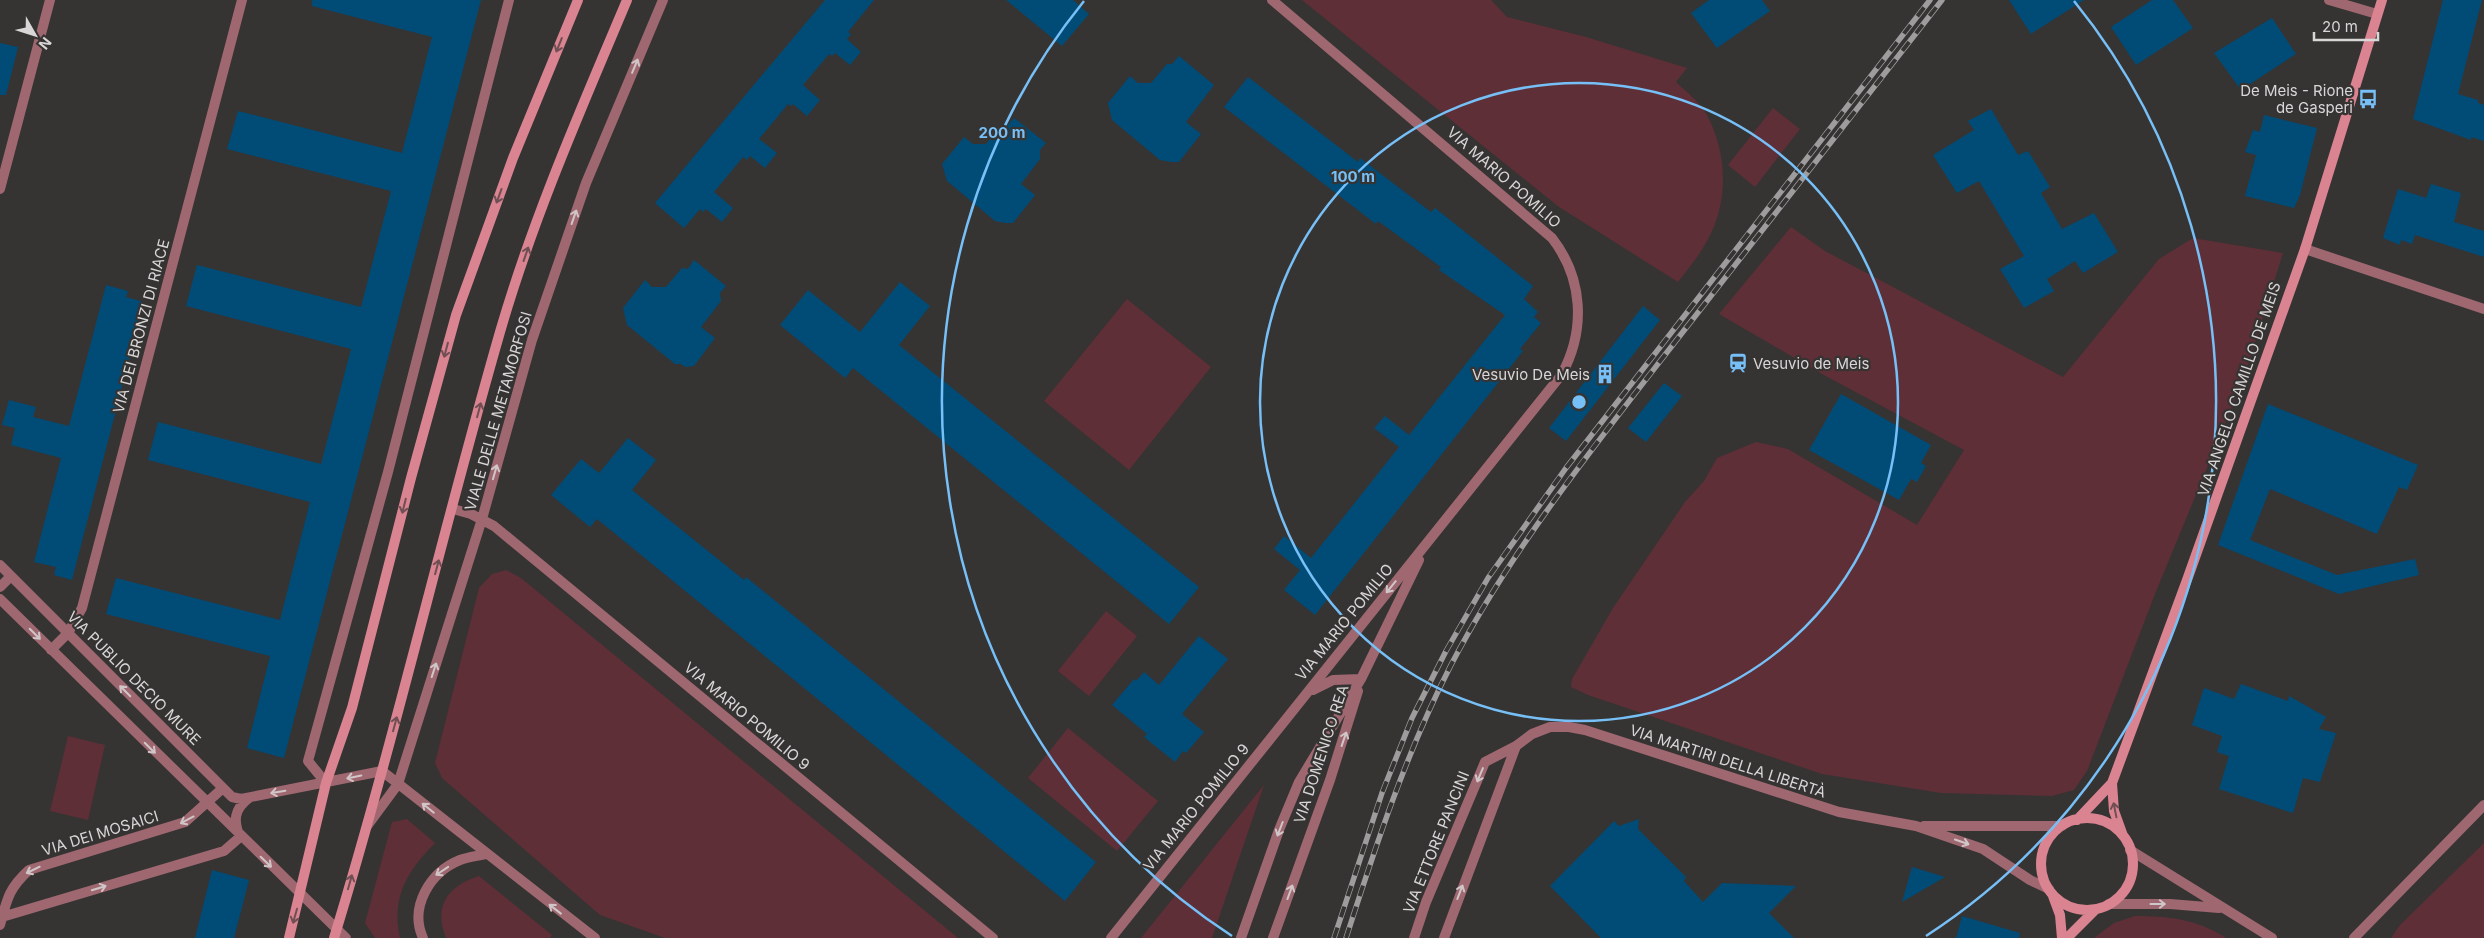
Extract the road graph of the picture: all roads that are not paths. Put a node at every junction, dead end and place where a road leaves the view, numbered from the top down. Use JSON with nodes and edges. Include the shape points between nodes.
{"nodes":[{"id":1,"x":50,"y":0,"type":"edge"},
{"id":2,"x":242,"y":0,"type":"edge"},
{"id":3,"x":509,"y":0,"type":"edge"},
{"id":4,"x":578,"y":0,"type":"edge"},
{"id":5,"x":627,"y":0,"type":"edge"},
{"id":6,"x":663,"y":0,"type":"edge"},
{"id":7,"x":1272,"y":0,"type":"edge"},
{"id":8,"x":2328,"y":0,"type":"edge"},
{"id":9,"x":2382,"y":0,"type":"edge"},
{"id":10,"x":2377,"y":14,"type":"junction"},
{"id":11,"x":0,"y":190,"type":"edge"},
{"id":12,"x":2305,"y":249,"type":"junction"},
{"id":13,"x":2484,"y":309,"type":"edge"},
{"id":14,"x":452,"y":509,"type":"junction"},
{"id":15,"x":482,"y":519,"type":"junction"},
{"id":16,"x":1444,"y":522,"type":"junction"},
{"id":17,"x":0,"y":565,"type":"edge"},
{"id":18,"x":11,"y":576,"type":"junction"},
{"id":19,"x":0,"y":586,"type":"edge"},
{"id":20,"x":0,"y":600,"type":"edge"},
{"id":21,"x":68,"y":633,"type":"junction"},
{"id":22,"x":51,"y":650,"type":"junction"},
{"id":23,"x":1361,"y":679,"type":"junction"},
{"id":24,"x":1305,"y":696,"type":"junction"},
{"id":25,"x":1532,"y":734,"type":"joint"},
{"id":26,"x":1516,"y":746,"type":"junction"},
{"id":27,"x":382,"y":771,"type":"junction"},
{"id":28,"x":326,"y":783,"type":"junction"},
{"id":29,"x":2112,"y":783,"type":"junction"},
{"id":30,"x":398,"y":784,"type":"junction"},
{"id":31,"x":223,"y":788,"type":"junction"},
{"id":32,"x":252,"y":796,"type":"junction"},
{"id":33,"x":207,"y":804,"type":"junction"},
{"id":34,"x":2484,"y":805,"type":"edge"},
{"id":35,"x":2077,"y":820,"type":"junction"},
{"id":36,"x":1916,"y":826,"type":"junction"},
{"id":37,"x":2062,"y":826,"type":"junction"},
{"id":38,"x":365,"y":829,"type":"junction"},
{"id":39,"x":2123,"y":836,"type":"junction"},
{"id":40,"x":240,"y":837,"type":"junction"},
{"id":41,"x":2130,"y":850,"type":"junction"},
{"id":42,"x":486,"y":854,"type":"junction"},
{"id":43,"x":2051,"y":892,"type":"junction"},
{"id":44,"x":300,"y":896,"type":"junction"},
{"id":45,"x":2109,"y":904,"type":"junction"},
{"id":46,"x":2223,"y":908,"type":"junction"},
{"id":47,"x":2095,"y":910,"type":"junction"},
{"id":48,"x":1,"y":921,"type":"edge"},
{"id":49,"x":335,"y":933,"type":"edge"},
{"id":50,"x":288,"y":938,"type":"edge"},
{"id":51,"x":346,"y":938,"type":"edge"},
{"id":52,"x":423,"y":938,"type":"edge"},
{"id":53,"x":595,"y":938,"type":"edge"},
{"id":54,"x":993,"y":938,"type":"edge"},
{"id":55,"x":1111,"y":938,"type":"edge"},
{"id":56,"x":1241,"y":938,"type":"edge"},
{"id":57,"x":1273,"y":938,"type":"edge"},
{"id":58,"x":1414,"y":938,"type":"edge"},
{"id":59,"x":1444,"y":938,"type":"edge"},
{"id":60,"x":2062,"y":938,"type":"edge"},
{"id":61,"x":2067,"y":938,"type":"edge"},
{"id":62,"x":2272,"y":938,"type":"edge"},
{"id":63,"x":2354,"y":938,"type":"edge"}],
"edges":[{"from":1,"to":11,"type":"street"},
{"from":2,"to":21,"type":"street","name":"VIA DEI BRONZI DI RIACE","via":[[82,608]]},
{"from":3,"to":28,"type":"street","via":[[388,472],[308,761]]},
{"from":4,"to":28,"type":"street","one_way":true,"via":[[514,158],[456,315],[352,708]]},
{"from":14,"to":5,"type":"street","name":"VIALE DELLE METAMORFOSI","one_way":true,"via":[[500,330],[554,171]]},
{"from":15,"to":6,"type":"street","name":"VIALE DELLE METAMORFOSI","one_way":true,"via":[[532,340],[586,183]]},
{"from":7,"to":16,"type":"street","name":"VIA MARIO POMILIO","via":[[1538,224],[1561,250],[1575,283],[1579,322],[1576,342],[1562,374]]},
{"from":8,"to":10,"type":"street"},
{"from":9,"to":10,"type":"street","name":"VIA ANGELO CAMILLO DE MEIS"},
{"from":10,"to":12,"type":"street","name":"VIA ANGELO CAMILLO DE MEIS"},
{"from":12,"to":13,"type":"street"},
{"from":12,"to":29,"type":"street","name":"VIA ANGELO CAMILLO DE MEIS"},
{"from":14,"to":15,"type":"street"},
{"from":27,"to":14,"type":"street","name":"VIALE DELLE METAMORFOSI","one_way":true},
{"from":30,"to":15,"type":"street","name":"VIALE DELLE METAMORFOSI","one_way":true},
{"from":15,"to":54,"type":"street","name":"VIA MARIO POMILIO 9"},
{"from":16,"to":23,"type":"street","name":"VIA MARIO POMILIO","via":[[1409,579]]},
{"from":16,"to":24,"type":"street","name":"VIA MARIO POMILIO","one_way":true},
{"from":17,"to":18,"type":"street","name":"VIA PUBLIO DECIO MURE"},
{"from":18,"to":19,"type":"street"},
{"from":18,"to":21,"type":"street","name":"VIA PUBLIO DECIO MURE"},
{"from":20,"to":22,"type":"street","one_way":true},
{"from":21,"to":22,"type":"street","name":"VIA DEI BRONZI DI RIACE"},
{"from":31,"to":21,"type":"street","name":"VIA PUBLIO DECIO MURE","one_way":true},
{"from":22,"to":33,"type":"street","one_way":true},
{"from":23,"to":24,"type":"street","name":"VIA MARIO POMILIO","via":[[1333,680]]},
{"from":23,"to":56,"type":"street","name":"VIA DOMENICO REA","one_way":true,"via":[[1299,782]]},
{"from":57,"to":23,"type":"street","name":"VIA DOMENICO REA","one_way":true,"via":[[1348,726]]},
{"from":24,"to":55,"type":"street","name":"VIA MARIO POMILIO 9"},
{"from":25,"to":26,"type":"street","name":"VIA ETTORE PANCINI"},
{"from":25,"to":36,"type":"street","name":"VIA MARTIRI DELLA LIBERTÀ","via":[[1550,727],[1586,730],[1839,812]]},
{"from":26,"to":58,"type":"street","name":"VIA ETTORE PANCINI","one_way":true,"via":[[1485,762]]},
{"from":59,"to":26,"type":"street","one_way":true},
{"from":27,"to":28,"type":"street","name":"VIA PUBLIO DECIO MURE","one_way":true},
{"from":27,"to":30,"type":"street"},
{"from":27,"to":38,"type":"street","name":"VIALE DELLE METAMORFOSI"},
{"from":28,"to":32,"type":"street","name":"VIA PUBLIO DECIO MURE","one_way":true},
{"from":28,"to":44,"type":"street"},
{"from":29,"to":35,"type":"street","name":"VIA ANGELO CAMILLO DE MEIS"},
{"from":39,"to":29,"type":"street","name":"VIA ANGELO CAMILLO DE MEIS","one_way":true,"via":[[2114,810]]},
{"from":30,"to":38,"type":"street","name":"VIALE DELLE METAMORFOSI"},
{"from":42,"to":30,"type":"street","one_way":true},
{"from":31,"to":32,"type":"street","name":"VIA PUBLIO DECIO MURE","via":[[232,797]]},
{"from":31,"to":33,"type":"street","name":"VIA DEI MOSAICI"},
{"from":32,"to":40,"type":"street","via":[[243,803],[235,817]]},
{"from":33,"to":40,"type":"street"},
{"from":33,"to":48,"type":"street","name":"VIA DEI MOSAICI","one_way":true,"via":[[185,822],[30,870],[14,884]]},
{"from":34,"to":63,"type":"street"},
{"from":35,"to":37,"type":"street","name":"VIA ANGELO CAMILLO DE MEIS"},
{"from":35,"to":39,"type":"street","name":"VIA ANGELO CAMILLO DE MEIS","via":[[2102,821]]},
{"from":36,"to":37,"type":"street","name":"VIA MARTIRI DELLA LIBERTÀ"},
{"from":36,"to":43,"type":"street","name":"VIA MARTIRI DELLA LIBERTÀ","one_way":true,"via":[[1982,849]]},
{"from":37,"to":43,"type":"street","name":"VIA ANGELO CAMILLO DE MEIS","via":[[2048,840],[2042,857],[2042,876]]},
{"from":49,"to":38,"type":"street","name":"VIALE DELLE METAMORFOSI","one_way":true},
{"from":39,"to":41,"type":"street","name":"VIA ANGELO CAMILLO DE MEIS"},
{"from":40,"to":44,"type":"street","one_way":true},
{"from":48,"to":40,"type":"street","name":"VIA DEI MOSAICI","one_way":true,"via":[[224,851]]},
{"from":41,"to":45,"type":"street","name":"VIA ANGELO CAMILLO DE MEIS","via":[[2133,866],[2130,882]]},
{"from":41,"to":46,"type":"street"},
{"from":42,"to":52,"type":"street","one_way":true,"via":[[460,860],[435,875],[422,897],[418,928]]},
{"from":53,"to":42,"type":"street","one_way":true},
{"from":43,"to":47,"type":"street","name":"VIA ANGELO CAMILLO DE MEIS","via":[[2063,904],[2075,909]]},
{"from":43,"to":60,"type":"street","name":"VIA ANGELO CAMILLO DE MEIS","via":[[2060,915]]},
{"from":44,"to":49,"type":"street"},
{"from":44,"to":50,"type":"street","one_way":true},
{"from":45,"to":46,"type":"street","one_way":true},
{"from":45,"to":47,"type":"street","name":"VIA ANGELO CAMILLO DE MEIS"},
{"from":46,"to":62,"type":"street"},
{"from":47,"to":61,"type":"street","name":"VIA ANGELO CAMILLO DE MEIS"},
{"from":49,"to":51,"type":"street"}]}
